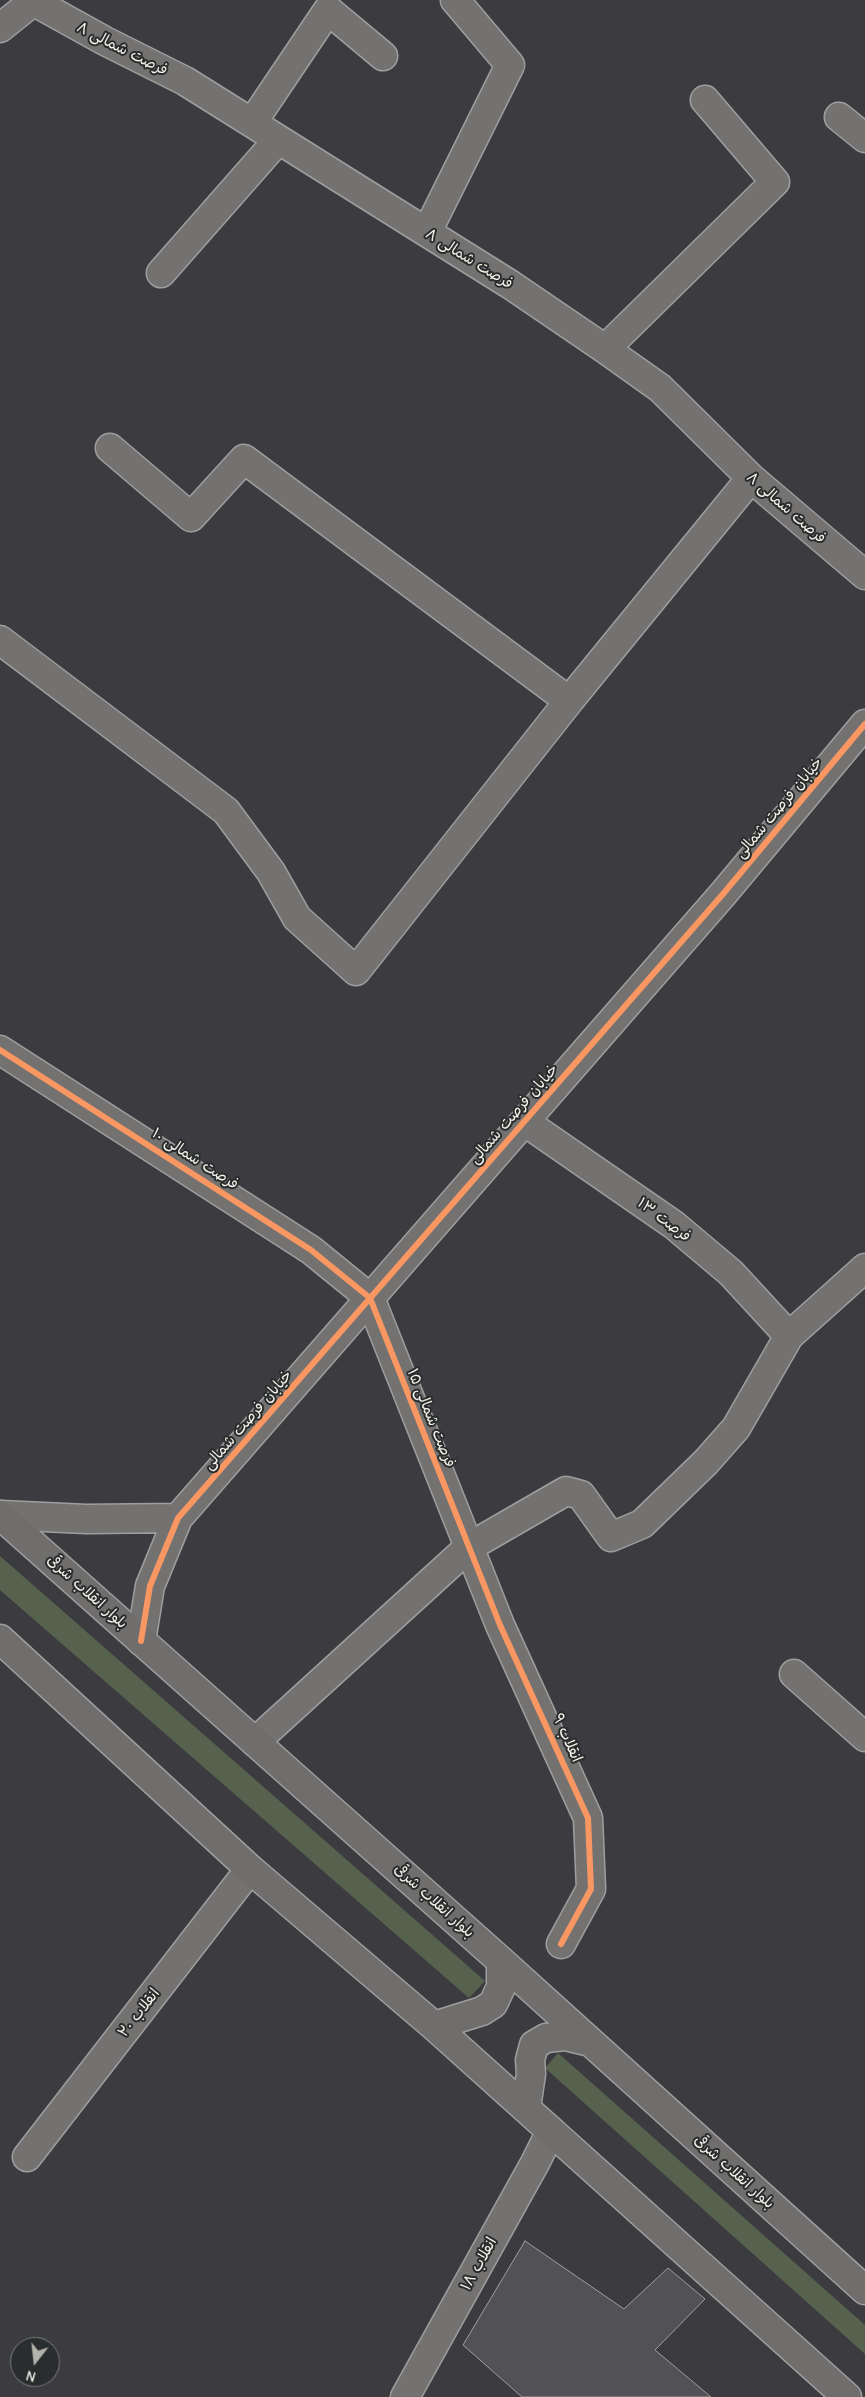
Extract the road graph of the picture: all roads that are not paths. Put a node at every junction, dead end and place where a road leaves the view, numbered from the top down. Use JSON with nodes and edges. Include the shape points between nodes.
{"nodes":[{"id":1,"x":455,"y":0,"type":"edge"},
{"id":2,"x":33,"y":1,"type":"edge"},
{"id":3,"x":0,"y":28,"type":"edge"},
{"id":4,"x":383,"y":56,"type":"dead end"},
{"id":5,"x":705,"y":100,"type":"dead end"},
{"id":6,"x":839,"y":117,"type":"dead end"},
{"id":7,"x":252,"y":124,"type":"junction"},
{"id":8,"x":865,"y":138,"type":"edge"},
{"id":9,"x":278,"y":140,"type":"junction"},
{"id":10,"x":426,"y":232,"type":"junction"},
{"id":11,"x":161,"y":273,"type":"dead end"},
{"id":12,"x":605,"y":350,"type":"junction"},
{"id":13,"x":110,"y":448,"type":"dead end"},
{"id":14,"x":751,"y":478,"type":"junction"},
{"id":15,"x":865,"y":575,"type":"edge"},
{"id":16,"x":0,"y":640,"type":"edge"},
{"id":17,"x":569,"y":701,"type":"junction"},
{"id":18,"x":865,"y":724,"type":"edge"},
{"id":19,"x":0,"y":1050,"type":"edge"},
{"id":20,"x":524,"y":1122,"type":"junction"},
{"id":21,"x":865,"y":1268,"type":"edge"},
{"id":22,"x":370,"y":1298,"type":"junction"},
{"id":23,"x":790,"y":1336,"type":"junction"},
{"id":24,"x":0,"y":1515,"type":"edge"},
{"id":25,"x":178,"y":1518,"type":"junction"},
{"id":26,"x":469,"y":1547,"type":"junction"},
{"id":27,"x":0,"y":1639,"type":"edge"},
{"id":28,"x":142,"y":1641,"type":"junction"},
{"id":29,"x":794,"y":1674,"type":"dead end"},
{"id":30,"x":865,"y":1737,"type":"edge"},
{"id":31,"x":254,"y":1742,"type":"junction"},
{"id":32,"x":250,"y":1868,"type":"junction"},
{"id":33,"x":561,"y":1944,"type":"dead end"},
{"id":34,"x":500,"y":1961,"type":"junction"},
{"id":35,"x":434,"y":2026,"type":"junction"},
{"id":36,"x":590,"y":2042,"type":"junction"},
{"id":37,"x":526,"y":2108,"type":"junction"},
{"id":38,"x":551,"y":2131,"type":"junction"},
{"id":39,"x":27,"y":2157,"type":"dead end"},
{"id":40,"x":865,"y":2290,"type":"edge"},
{"id":41,"x":405,"y":2397,"type":"edge"},
{"id":42,"x":847,"y":2397,"type":"edge"}],
"edges":[{"from":1,"to":10,"type":"street","via":[[510,65]]},
{"from":2,"to":3,"type":"street"},
{"from":2,"to":7,"type":"street","name":"فرصت شمالی ۸","via":[[185,81]]},
{"from":4,"to":7,"type":"street","via":[[328,10]]},
{"from":5,"to":12,"type":"street","via":[[775,182]]},
{"from":6,"to":8,"type":"street"},
{"from":7,"to":9,"type":"street","name":"فرصت شمالی ۸"},
{"from":9,"to":10,"type":"street","name":"فرصت شمالی ۸"},
{"from":9,"to":11,"type":"street"},
{"from":10,"to":12,"type":"street","name":"فرصت شمالی ۸","via":[[511,285]]},
{"from":12,"to":14,"type":"street","name":"فرصت شمالی ۸","via":[[660,388]]},
{"from":13,"to":17,"type":"street","via":[[191,517],[244,459]]},
{"from":14,"to":15,"type":"street","name":"فرصت شمالی ۸"},
{"from":14,"to":17,"type":"street"},
{"from":16,"to":17,"type":"street","via":[[226,811],[272,872],[297,918],[356,971]]},
{"from":18,"to":20,"type":"street","name":"خیابان فرصت شمالی","via":[[723,894]]},
{"from":19,"to":22,"type":"street","name":"فرصت شمالی ۱۰","via":[[311,1250]]},
{"from":20,"to":22,"type":"street","name":"خیابان فرصت شمالی"},
{"from":20,"to":23,"type":"street","name":"فرصت ۱۳","via":[[674,1226],[731,1273]]},
{"from":21,"to":23,"type":"street"},
{"from":22,"to":25,"type":"street","name":"خیابان فرصت شمالی"},
{"from":22,"to":26,"type":"street","name":"فرصت شمالی ۱۵"},
{"from":23,"to":26,"type":"street","via":[[736,1428],[642,1524],[611,1537],[581,1496],[566,1491]]},
{"from":24,"to":25,"type":"street","via":[[86,1519]]},
{"from":24,"to":28,"type":"main road","name":"بلوار انقلاب شرقی"},
{"from":25,"to":28,"type":"street","name":"خیابان فرصت شمالی","via":[[150,1586]]},
{"from":26,"to":31,"type":"street"},
{"from":26,"to":33,"type":"street","name":"انقلاب ۹","via":[[500,1625],[588,1818],[591,1889]]},
{"from":27,"to":32,"type":"main road"},
{"from":28,"to":31,"type":"main road","name":"بلوار انقلاب شرقی"},
{"from":29,"to":30,"type":"street"},
{"from":31,"to":34,"type":"main road","name":"بلوار انقلاب شرقی"},
{"from":32,"to":35,"type":"main road"},
{"from":32,"to":39,"type":"street","name":"انقلاب ۲۰"},
{"from":34,"to":35,"type":"main road","via":[[501,1987],[493,2004],[482,2011]]},
{"from":34,"to":36,"type":"main road","name":"بلوار انقلاب شرقی"},
{"from":35,"to":37,"type":"main road"},
{"from":36,"to":37,"type":"main road","via":[[564,2036],[546,2038],[534,2045]]},
{"from":36,"to":40,"type":"main road","name":"بلوار انقلاب شرقی"},
{"from":37,"to":38,"type":"main road"},
{"from":38,"to":41,"type":"street","name":"انقلاب ۱۸"},
{"from":38,"to":42,"type":"main road"}]}
